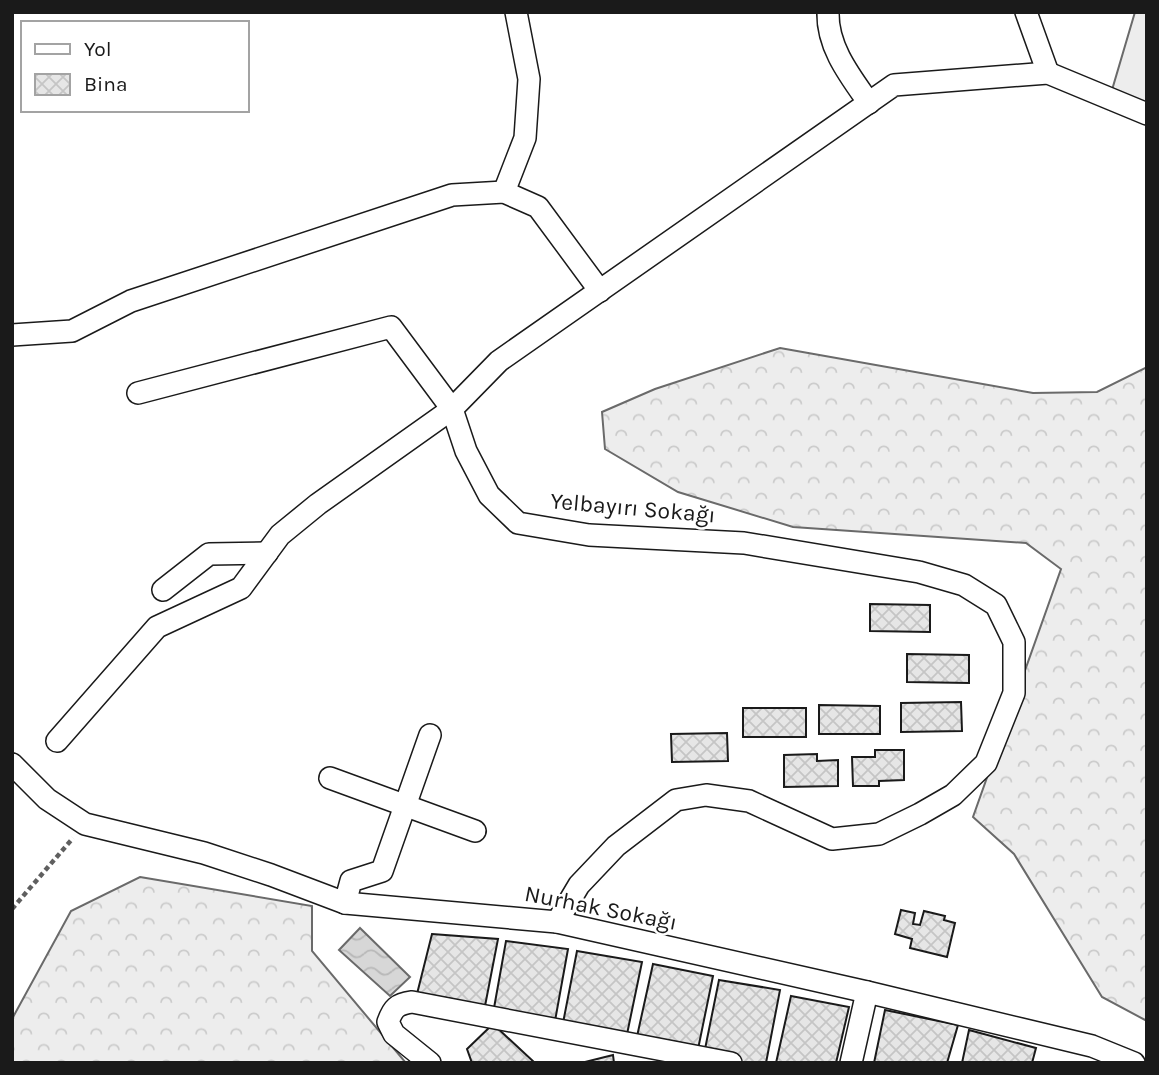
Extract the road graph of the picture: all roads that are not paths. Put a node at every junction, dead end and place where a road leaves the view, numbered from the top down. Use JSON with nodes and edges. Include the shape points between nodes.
{"nodes":[{"id":1,"x":516,"y":12,"type":"edge"},
{"id":2,"x":828,"y":12,"type":"edge"},
{"id":3,"x":1026,"y":12,"type":"edge"},
{"id":4,"x":1048,"y":74,"type":"junction"},
{"id":5,"x":869,"y":103,"type":"junction"},
{"id":6,"x":1147,"y":114,"type":"edge"},
{"id":7,"x":504,"y":192,"type":"junction"},
{"id":8,"x":600,"y":291,"type":"junction"},
{"id":9,"x":12,"y":335,"type":"edge"},
{"id":10,"x":138,"y":393,"type":"dead end"},
{"id":11,"x":452,"y":409,"type":"junction"},
{"id":12,"x":267,"y":553,"type":"junction"},
{"id":13,"x":163,"y":590,"type":"dead end"},
{"id":14,"x":430,"y":735,"type":"dead end"},
{"id":15,"x":57,"y":741,"type":"dead end"},
{"id":16,"x":12,"y":764,"type":"edge"},
{"id":17,"x":330,"y":778,"type":"dead end"},
{"id":18,"x":405,"y":805,"type":"junction"},
{"id":19,"x":475,"y":831,"type":"dead end"},
{"id":20,"x":345,"y":903,"type":"junction"},
{"id":21,"x":557,"y":922,"type":"junction"},
{"id":22,"x":867,"y":992,"type":"junction"},
{"id":23,"x":430,"y":1063,"type":"edge"},
{"id":24,"x":731,"y":1063,"type":"edge"},
{"id":25,"x":851,"y":1063,"type":"edge"},
{"id":26,"x":1134,"y":1063,"type":"edge"}],
"edges":[{"from":1,"to":7,"type":"street","via":[[528,79],[525,138]]},
{"from":2,"to":5,"type":"street","via":[[828,26],[842,64]]},
{"from":3,"to":4,"type":"street"},
{"from":4,"to":5,"type":"street","via":[[894,85]]},
{"from":4,"to":6,"type":"street"},
{"from":5,"to":8,"type":"street"},
{"from":7,"to":8,"type":"street","via":[[538,207]]},
{"from":7,"to":9,"type":"street","via":[[452,195],[131,302],[72,331]]},
{"from":8,"to":11,"type":"street","via":[[499,361]]},
{"from":10,"to":11,"type":"street","name":"Yelbayırı Sokağı","via":[[391,327]]},
{"from":11,"to":12,"type":"street","via":[[318,504],[280,535]]},
{"from":11,"to":21,"type":"street","name":"Yelbayırı Sokağı","via":[[466,451],[489,495],[518,523],[589,535],[744,542],[919,572],[964,585],[996,605],[1014,642],[1014,693],[986,763],[953,795],[879,834],[832,839],[749,801],[706,795],[676,800],[616,846],[579,886]]},
{"from":12,"to":13,"type":"street","via":[[209,554]]},
{"from":12,"to":15,"type":"street","via":[[241,588],[157,627]]},
{"from":14,"to":18,"type":"street"},
{"from":16,"to":20,"type":"street","name":"Nurhak Sokağı","via":[[47,799],[85,824],[204,853]]},
{"from":17,"to":18,"type":"street"},
{"from":18,"to":19,"type":"street"},
{"from":18,"to":20,"type":"street","via":[[382,871],[351,881]]},
{"from":20,"to":21,"type":"street","name":"Nurhak Sokağı"},
{"from":21,"to":22,"type":"street","name":"Nurhak Sokağı"},
{"from":22,"to":25,"type":"street"},
{"from":22,"to":26,"type":"street","name":"Nurhak Sokağı","via":[[1092,1046]]},
{"from":23,"to":24,"type":"street","via":[[394,1034],[388,1022],[399,1004],[412,1002]]}]}
